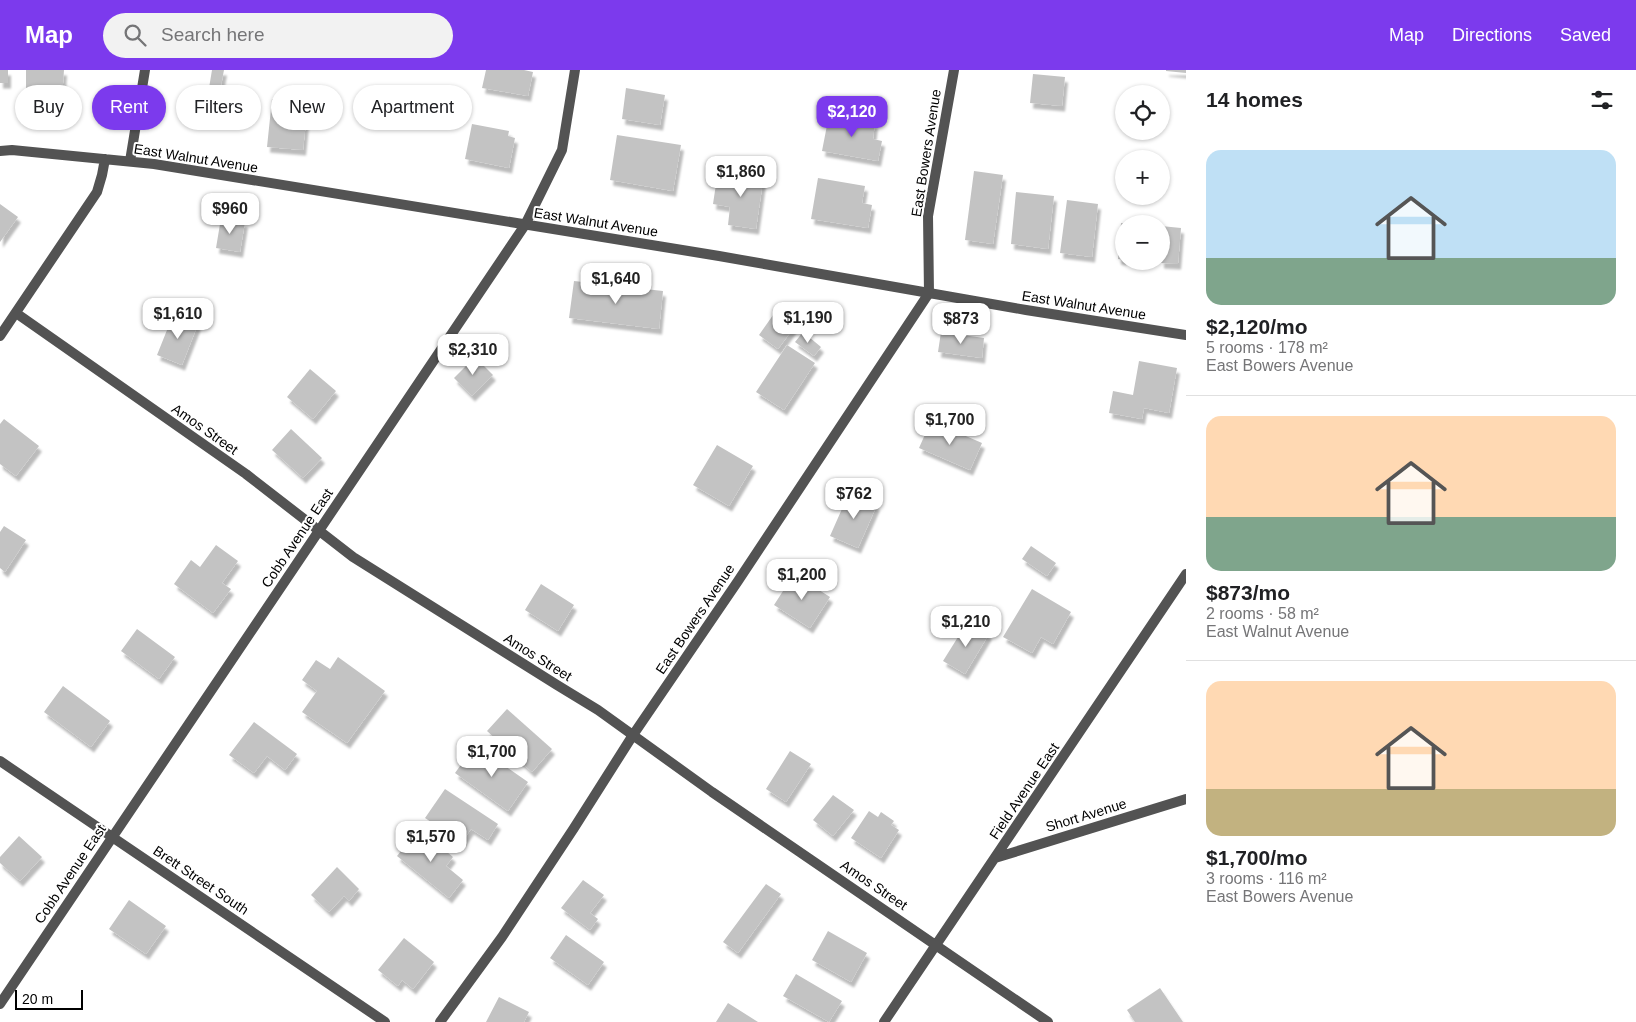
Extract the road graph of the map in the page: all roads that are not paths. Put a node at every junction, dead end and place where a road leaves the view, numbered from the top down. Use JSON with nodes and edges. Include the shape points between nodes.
{"nodes":[{"id":1,"x":145,"y":70,"type":"edge"},
{"id":2,"x":575,"y":70,"type":"edge"},
{"id":3,"x":954,"y":70,"type":"edge"},
{"id":4,"x":0,"y":151,"type":"edge"},
{"id":5,"x":105,"y":159,"type":"junction"},
{"id":6,"x":130,"y":161,"type":"junction"},
{"id":7,"x":526,"y":224,"type":"junction"},
{"id":8,"x":929,"y":293,"type":"junction"},
{"id":9,"x":16,"y":313,"type":"junction"},
{"id":10,"x":1186,"y":335,"type":"edge"},
{"id":11,"x":0,"y":336,"type":"edge"},
{"id":12,"x":318,"y":531,"type":"junction"},
{"id":13,"x":1186,"y":574,"type":"edge"},
{"id":14,"x":633,"y":735,"type":"junction"},
{"id":15,"x":0,"y":761,"type":"edge"},
{"id":16,"x":1186,"y":799,"type":"edge"},
{"id":17,"x":112,"y":837,"type":"junction"},
{"id":18,"x":995,"y":858,"type":"junction"},
{"id":19,"x":936,"y":944,"type":"junction"},
{"id":20,"x":0,"y":1004,"type":"edge"},
{"id":21,"x":385,"y":1022,"type":"edge"},
{"id":22,"x":440,"y":1022,"type":"edge"},
{"id":23,"x":884,"y":1022,"type":"edge"},
{"id":24,"x":1048,"y":1022,"type":"edge"}],
"edges":[{"from":1,"to":6,"type":"street"},
{"from":2,"to":7,"type":"street","name":"Cobb Avenue East","via":[[562,150]]},
{"from":3,"to":8,"type":"street","name":"East Bowers Avenue","via":[[928,216]]},
{"from":4,"to":5,"type":"street","name":"East Walnut Avenue"},
{"from":5,"to":6,"type":"street","name":"East Walnut Avenue"},
{"from":5,"to":9,"type":"street","via":[[97,192]]},
{"from":6,"to":7,"type":"street","name":"East Walnut Avenue"},
{"from":7,"to":8,"type":"street","name":"East Walnut Avenue"},
{"from":7,"to":12,"type":"street","name":"Cobb Avenue East"},
{"from":8,"to":10,"type":"street","name":"East Walnut Avenue"},
{"from":8,"to":14,"type":"street","name":"East Bowers Avenue"},
{"from":9,"to":11,"type":"street"},
{"from":9,"to":12,"type":"street","name":"Amos Street","via":[[246,474]]},
{"from":12,"to":14,"type":"street","name":"Amos Street","via":[[353,557]]},
{"from":12,"to":17,"type":"street","name":"Cobb Avenue East"},
{"from":13,"to":18,"type":"street","name":"Field Avenue East"},
{"from":14,"to":19,"type":"street","name":"Amos Street"},
{"from":14,"to":22,"type":"street","name":"East Bowers Avenue","via":[[507,929]]},
{"from":15,"to":17,"type":"street","name":"Brett Street South"},
{"from":16,"to":18,"type":"street","name":"Short Avenue"},
{"from":17,"to":20,"type":"street","name":"Cobb Avenue East"},
{"from":17,"to":21,"type":"street","name":"Brett Street South"},
{"from":18,"to":19,"type":"street","name":"Field Avenue East"},
{"from":19,"to":23,"type":"street","name":"Field Avenue East"},
{"from":19,"to":24,"type":"street","name":"Amos Street"}]}
